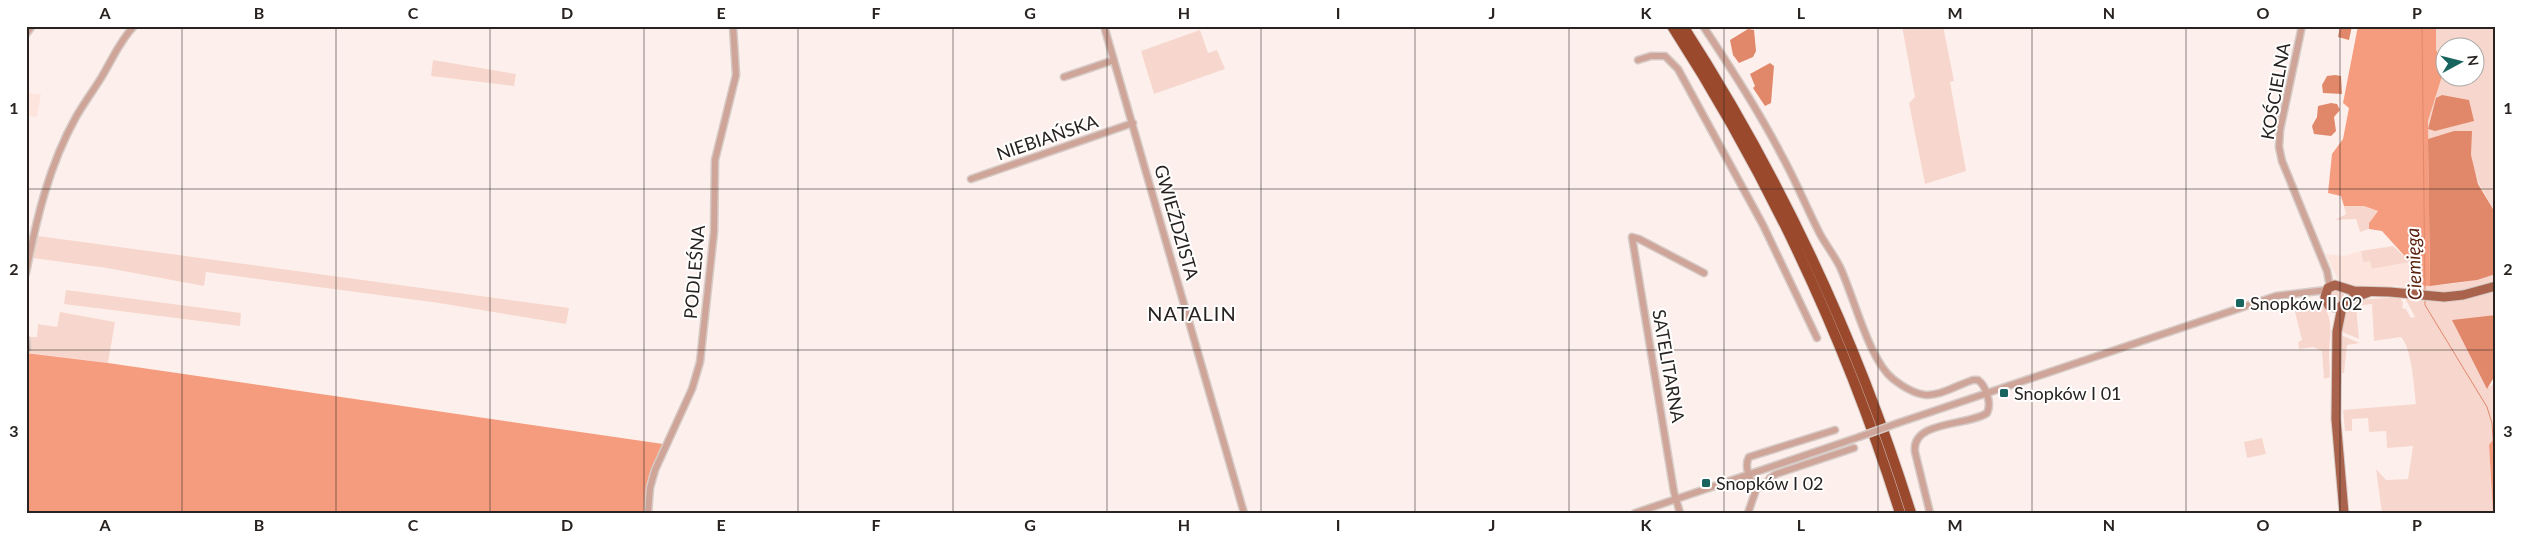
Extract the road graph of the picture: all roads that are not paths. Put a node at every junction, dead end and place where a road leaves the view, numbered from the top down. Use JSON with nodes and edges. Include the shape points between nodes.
{"nodes":[{"id":1,"x":32,"y":26,"type":"edge"},
{"id":2,"x":134,"y":26,"type":"edge"},
{"id":3,"x":732,"y":26,"type":"edge"},
{"id":4,"x":1104,"y":26,"type":"edge"},
{"id":5,"x":1672,"y":26,"type":"edge"},
{"id":6,"x":1683,"y":26,"type":"edge"},
{"id":7,"x":1703,"y":26,"type":"edge"},
{"id":8,"x":2302,"y":26,"type":"edge"},
{"id":9,"x":26,"y":34,"type":"edge"},
{"id":10,"x":1114,"y":60,"type":"junction"},
{"id":11,"x":1638,"y":60,"type":"dead end"},
{"id":12,"x":1064,"y":77,"type":"dead end"},
{"id":13,"x":1133,"y":123,"type":"junction"},
{"id":14,"x":971,"y":180,"type":"dead end"},
{"id":15,"x":1704,"y":273,"type":"dead end"},
{"id":16,"x":26,"y":274,"type":"edge"},
{"id":17,"x":2496,"y":286,"type":"edge"},
{"id":18,"x":2346,"y":290,"type":"junction"},
{"id":19,"x":2369,"y":292,"type":"junction"},
{"id":20,"x":2330,"y":294,"type":"junction"},
{"id":21,"x":2345,"y":304,"type":"junction"},
{"id":22,"x":2336,"y":332,"type":"junction"},
{"id":23,"x":1817,"y":338,"type":"dead end"},
{"id":24,"x":26,"y":339,"type":"edge"},
{"id":25,"x":27,"y":349,"type":"edge"},
{"id":26,"x":1986,"y":393,"type":"junction"},
{"id":27,"x":1835,"y":430,"type":"dead end"},
{"id":28,"x":1854,"y":448,"type":"dead end"},
{"id":29,"x":1749,"y":474,"type":"junction"},
{"id":30,"x":1757,"y":487,"type":"junction"},
{"id":31,"x":1676,"y":499,"type":"junction"},
{"id":32,"x":648,"y":513,"type":"edge"},
{"id":33,"x":1244,"y":513,"type":"edge"},
{"id":34,"x":1635,"y":513,"type":"edge"},
{"id":35,"x":1680,"y":513,"type":"edge"},
{"id":36,"x":1748,"y":513,"type":"edge"},
{"id":37,"x":1900,"y":513,"type":"edge"},
{"id":38,"x":1911,"y":513,"type":"edge"},
{"id":39,"x":1930,"y":513,"type":"edge"},
{"id":40,"x":2344,"y":513,"type":"edge"}],
"edges":[{"from":1,"to":9,"type":"street"},
{"from":2,"to":16,"type":"street","via":[[119,44],[62,145],[48,182]]},
{"from":3,"to":32,"type":"street","name":"PODLEŚNA","via":[[736,75],[715,160],[714,232],[700,362],[692,389],[655,470]]},
{"from":4,"to":10,"type":"street","name":"GWIEŹDZISTA"},
{"from":5,"to":37,"type":"highway","via":[[1738,134],[1795,244],[1857,388]]},
{"from":6,"to":38,"type":"highway","via":[[1755,144],[1815,262],[1861,370]]},
{"from":7,"to":26,"type":"street","via":[[1783,157],[1840,267],[1884,370],[1900,383],[1924,395],[1941,395],[1975,380],[1981,382]]},
{"from":8,"to":20,"type":"street","name":"KOŚCIELNA","via":[[2279,147],[2327,271]]},
{"from":10,"to":12,"type":"street"},
{"from":10,"to":13,"type":"street","name":"GWIEŹDZISTA"},
{"from":11,"to":23,"type":"street","via":[[1660,55],[1678,69],[1763,225]]},
{"from":13,"to":14,"type":"street","name":"NIEBIAŃSKA"},
{"from":13,"to":33,"type":"street","name":"GWIEŹDZISTA"},
{"from":15,"to":31,"type":"street","name":"SATELITARNA","via":[[1632,237]]},
{"from":17,"to":19,"type":"main road","via":[[2457,296]]},
{"from":18,"to":19,"type":"main road"},
{"from":18,"to":20,"type":"main road"},
{"from":18,"to":21,"type":"main road"},
{"from":19,"to":21,"type":"main road"},
{"from":20,"to":21,"type":"main road"},
{"from":20,"to":22,"type":"main road"},
{"from":20,"to":26,"type":"street","via":[[2276,296]]},
{"from":21,"to":22,"type":"main road"},
{"from":22,"to":40,"type":"main road","via":[[2337,440]]},
{"from":24,"to":25,"type":"street"},
{"from":26,"to":29,"type":"street","bridge":true},
{"from":26,"to":39,"type":"street","via":[[1990,408],[1985,415],[1932,429],[1921,434],[1916,442],[1916,459]]},
{"from":27,"to":29,"type":"street","via":[[1749,457]]},
{"from":28,"to":30,"type":"street","via":[[1776,474],[1764,487]]},
{"from":29,"to":30,"type":"street"},
{"from":29,"to":31,"type":"street"},
{"from":30,"to":36,"type":"street"},
{"from":31,"to":34,"type":"street"},
{"from":31,"to":35,"type":"street","name":"SATELITARNA"}]}
